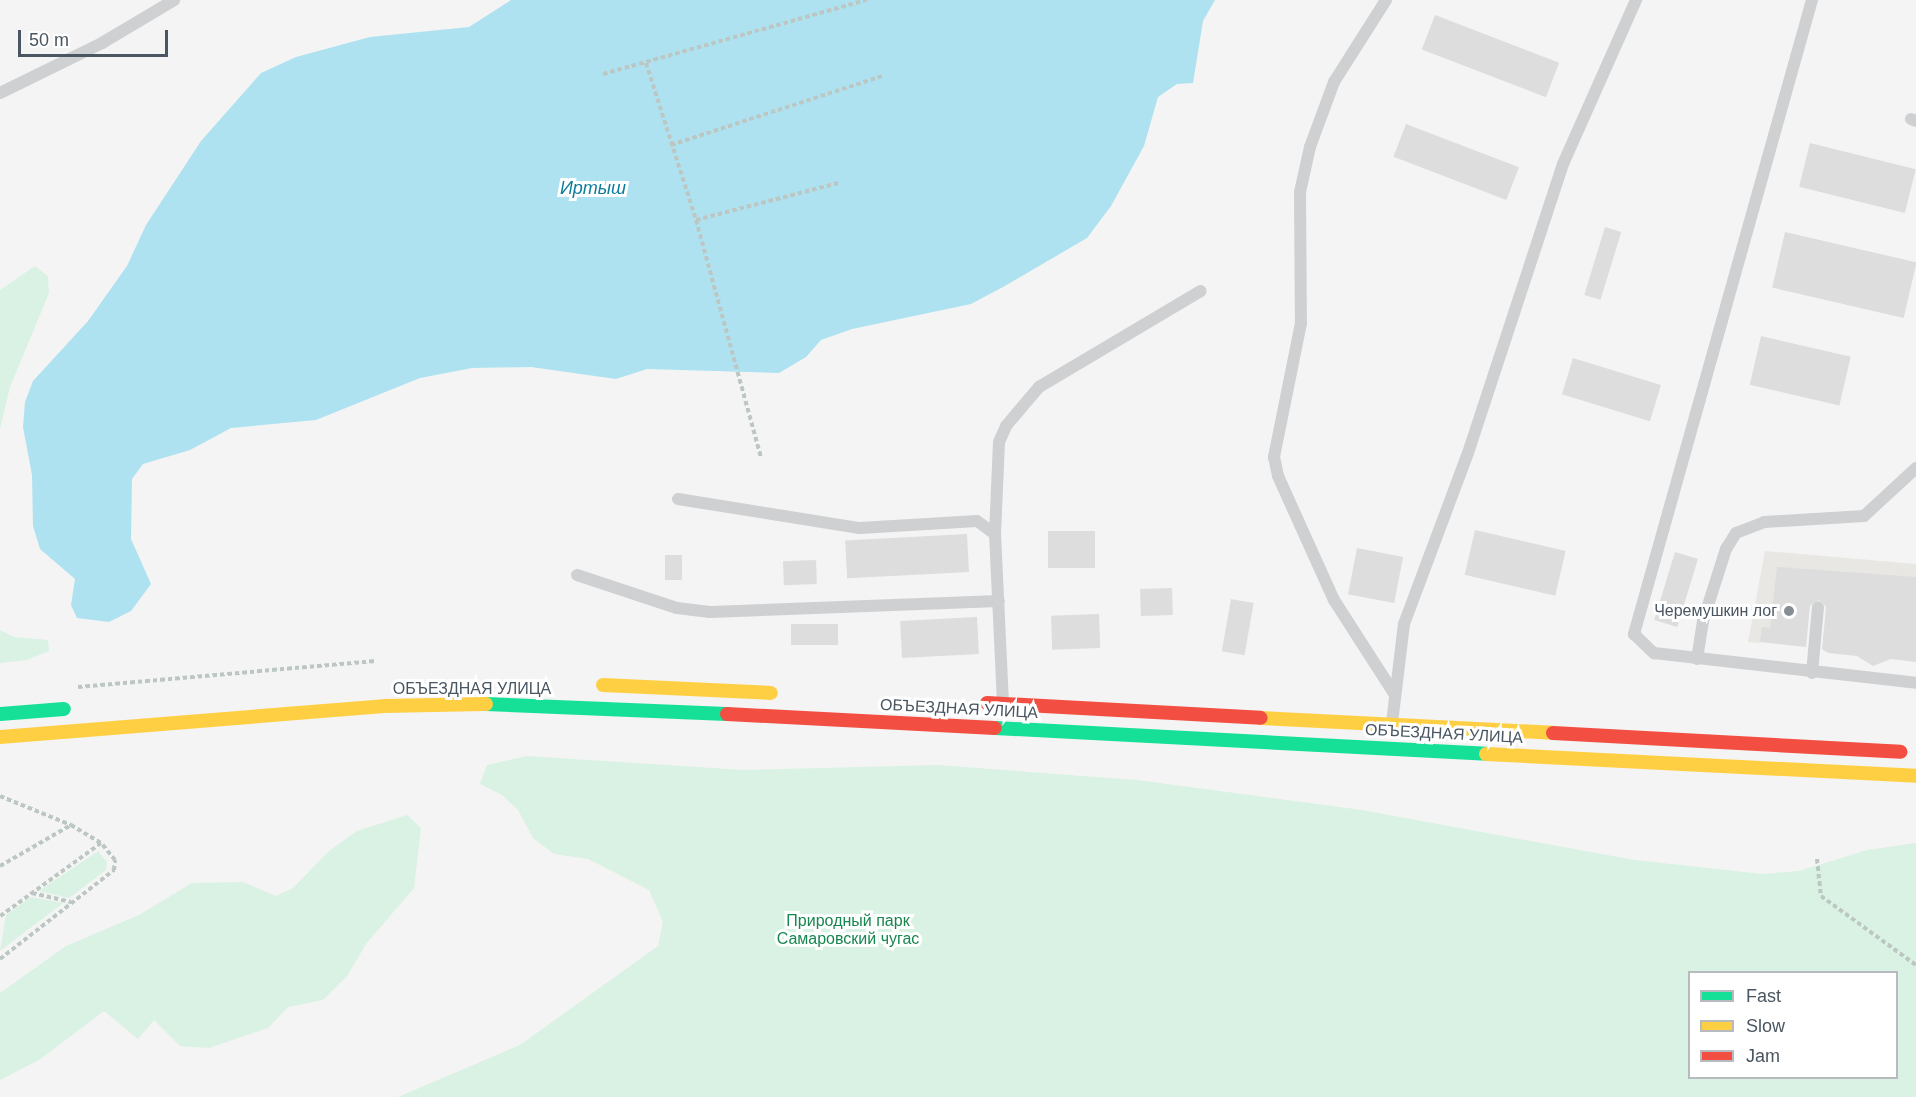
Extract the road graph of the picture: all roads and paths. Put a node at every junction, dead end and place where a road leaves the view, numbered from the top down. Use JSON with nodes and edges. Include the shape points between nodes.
{"nodes":[{"id":1,"x":174,"y":0,"type":"edge"},
{"id":2,"x":867,"y":0,"type":"edge"},
{"id":3,"x":1386,"y":0,"type":"edge"},
{"id":4,"x":1636,"y":0,"type":"edge"},
{"id":5,"x":1812,"y":0,"type":"edge"},
{"id":6,"x":646,"y":63,"type":"junction"},
{"id":7,"x":603,"y":74,"type":"dead end"},
{"id":8,"x":882,"y":76,"type":"dead end"},
{"id":9,"x":0,"y":93,"type":"edge"},
{"id":10,"x":671,"y":145,"type":"junction"},
{"id":11,"x":838,"y":183,"type":"dead end"},
{"id":12,"x":696,"y":220,"type":"junction"},
{"id":13,"x":1201,"y":291,"type":"dead end"},
{"id":14,"x":761,"y":457,"type":"dead end"},
{"id":15,"x":1916,"y":468,"type":"edge"},
{"id":16,"x":678,"y":498,"type":"dead end"},
{"id":17,"x":995,"y":534,"type":"junction"},
{"id":18,"x":577,"y":575,"type":"dead end"},
{"id":19,"x":999,"y":601,"type":"junction"},
{"id":20,"x":1818,"y":607,"type":"dead end"},
{"id":21,"x":1697,"y":659,"type":"junction"},
{"id":22,"x":376,"y":661,"type":"dead end"},
{"id":23,"x":1812,"y":673,"type":"junction"},
{"id":24,"x":1916,"y":683,"type":"edge"},
{"id":25,"x":584,"y":684,"type":"dead end"},
{"id":26,"x":70,"y":688,"type":"dead end"},
{"id":27,"x":783,"y":693,"type":"dead end"},
{"id":28,"x":1395,"y":695,"type":"junction"},
{"id":29,"x":968,"y":702,"type":"dead end"},
{"id":30,"x":1003,"y":704,"type":"junction"},
{"id":31,"x":81,"y":708,"type":"dead end"},
{"id":32,"x":0,"y":714,"type":"edge"},
{"id":33,"x":1392,"y":723,"type":"junction"},
{"id":34,"x":1002,"y":727,"type":"junction"},
{"id":35,"x":0,"y":737,"type":"edge"},
{"id":36,"x":1389,"y":748,"type":"junction"},
{"id":37,"x":1916,"y":753,"type":"edge"},
{"id":38,"x":1916,"y":776,"type":"edge"},
{"id":39,"x":0,"y":796,"type":"edge"},
{"id":40,"x":72,"y":825,"type":"junction"},
{"id":41,"x":101,"y":843,"type":"junction"},
{"id":42,"x":1817,"y":859,"type":"dead end"},
{"id":43,"x":0,"y":866,"type":"edge"},
{"id":44,"x":32,"y":893,"type":"junction"},
{"id":45,"x":72,"y":903,"type":"junction"},
{"id":46,"x":1,"y":915,"type":"edge"},
{"id":47,"x":0,"y":924,"type":"edge"},
{"id":48,"x":0,"y":959,"type":"edge"},
{"id":49,"x":1916,"y":966,"type":"edge"}],
"edges":[{"from":1,"to":9,"type":"lane","via":[[102,43]]},
{"from":2,"to":6,"type":"path"},
{"from":3,"to":28,"type":"lane","via":[[1334,82],[1310,147],[1300,192],[1301,323],[1274,457],[1278,476],[1334,600]]},
{"from":4,"to":28,"type":"lane","via":[[1540,227],[1510,333],[1404,624]]},
{"from":5,"to":21,"type":"lane","via":[[1634,624],[1637,642],[1644,648]]},
{"from":6,"to":7,"type":"path"},
{"from":6,"to":10,"type":"path"},
{"from":8,"to":10,"type":"path"},
{"from":10,"to":12,"type":"path"},
{"from":11,"to":12,"type":"path"},
{"from":12,"to":14,"type":"path"},
{"from":13,"to":17,"type":"lane","via":[[1039,387],[1019,407],[999,442]]},
{"from":15,"to":21,"type":"lane","via":[[1864,516],[1764,522],[1736,533],[1726,549],[1703,621]]},
{"from":16,"to":17,"type":"lane","via":[[860,528],[977,521]]},
{"from":17,"to":19,"type":"lane"},
{"from":18,"to":19,"type":"lane","via":[[677,608],[710,612]]},
{"from":19,"to":30,"type":"lane"},
{"from":20,"to":23,"type":"lane"},
{"from":21,"to":23,"type":"lane"},
{"from":22,"to":26,"type":"path"},
{"from":23,"to":24,"type":"lane"},
{"from":25,"to":27,"type":"main road"},
{"from":28,"to":33,"type":"lane"},
{"from":29,"to":30,"type":"main road","name":"ОБЪЕЗДНАЯ УЛИЦА"},
{"from":30,"to":33,"type":"main road","name":"ОБЪЕЗДНАЯ УЛИЦА"},
{"from":30,"to":34,"type":"main road"},
{"from":31,"to":32,"type":"main road"},
{"from":33,"to":36,"type":"main road"},
{"from":33,"to":37,"type":"main road","name":"ОБЪЕЗДНАЯ УЛИЦА"},
{"from":34,"to":35,"type":"main road","name":"ОБЪЕЗДНАЯ УЛИЦА","via":[[514,703],[384,706]]},
{"from":34,"to":36,"type":"main road","name":"ОБЪЕЗДНАЯ УЛИЦА"},
{"from":36,"to":38,"type":"main road","name":"ОБЪЕЗДНАЯ УЛИЦА"},
{"from":39,"to":40,"type":"path"},
{"from":40,"to":41,"type":"path"},
{"from":40,"to":43,"type":"path"},
{"from":41,"to":44,"type":"path"},
{"from":41,"to":45,"type":"path","via":[[117,866]]},
{"from":42,"to":49,"type":"path","via":[[1821,896]]},
{"from":44,"to":45,"type":"path"},
{"from":44,"to":46,"type":"path"},
{"from":45,"to":48,"type":"path"},
{"from":46,"to":47,"type":"path"}]}
